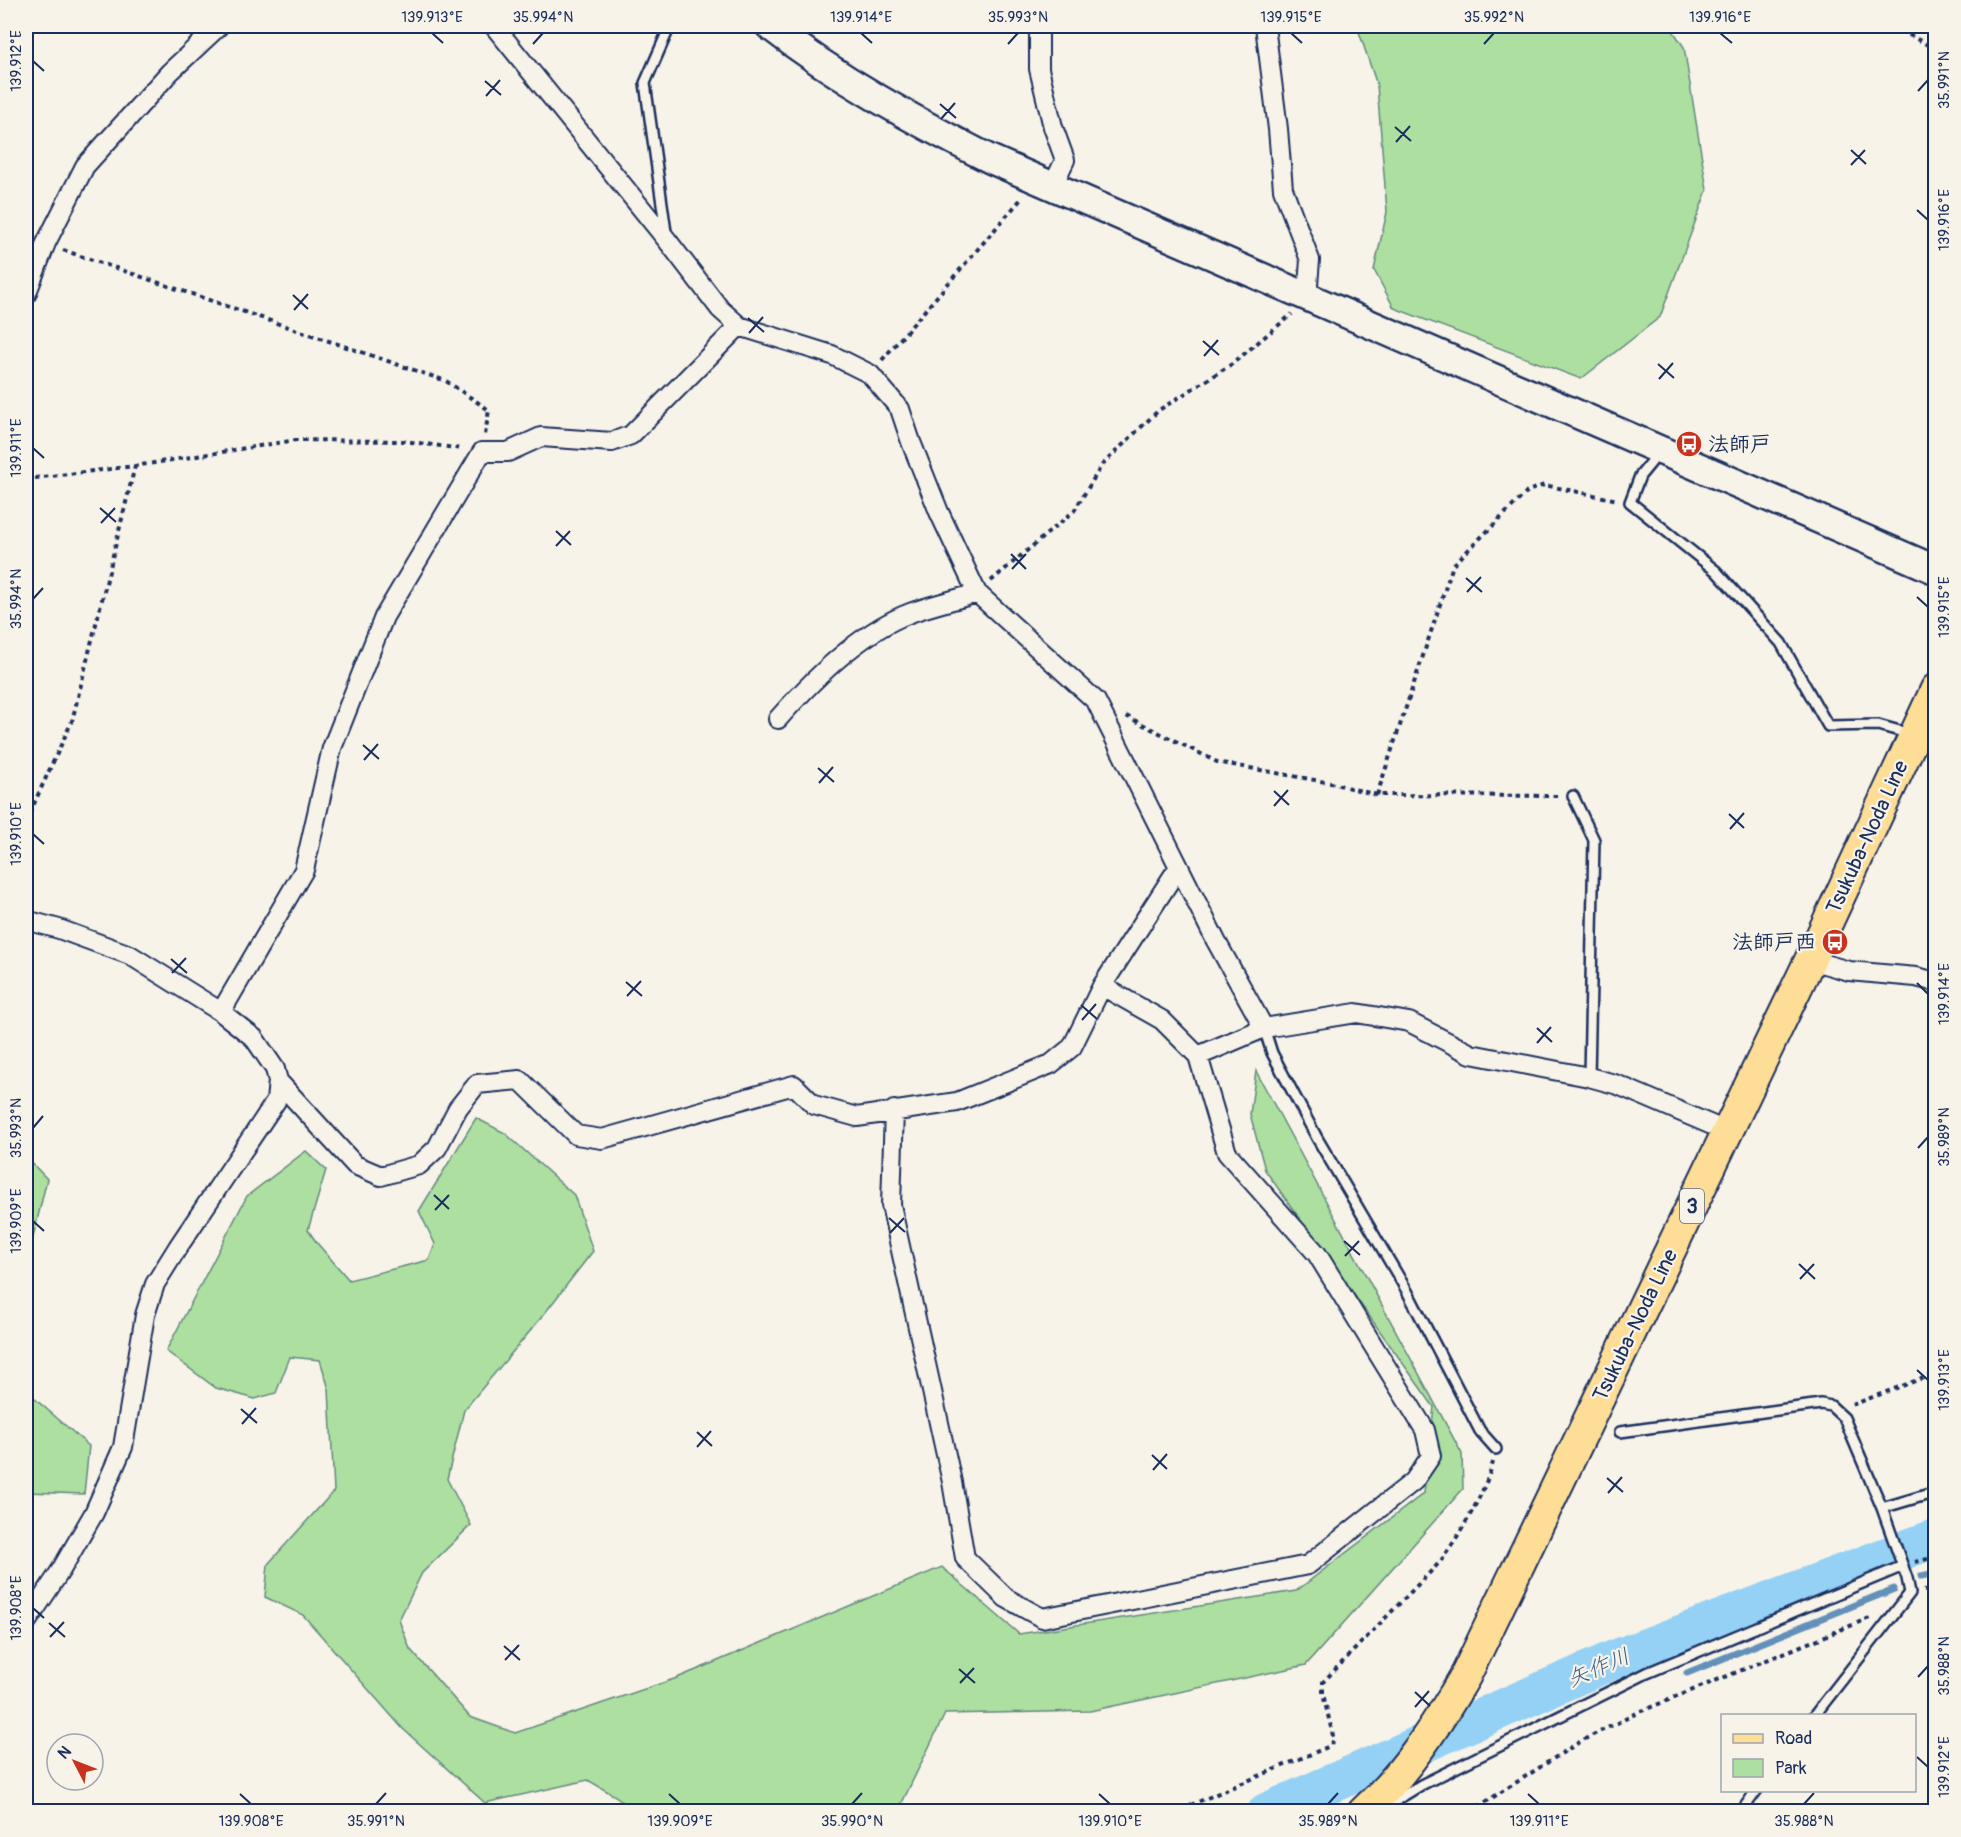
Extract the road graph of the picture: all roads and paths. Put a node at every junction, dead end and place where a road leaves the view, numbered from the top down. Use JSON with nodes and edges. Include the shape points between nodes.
{"nodes":[{"id":1,"x":219,"y":26,"type":"edge"},
{"id":2,"x":494,"y":26,"type":"edge"},
{"id":3,"x":670,"y":26,"type":"edge"},
{"id":4,"x":770,"y":26,"type":"edge"},
{"id":5,"x":1039,"y":26,"type":"edge"},
{"id":6,"x":1265,"y":26,"type":"edge"},
{"id":7,"x":1893,"y":26,"type":"edge"},
{"id":8,"x":1935,"y":46,"type":"edge"},
{"id":9,"x":1045,"y":184,"type":"junction"},
{"id":10,"x":667,"y":240,"type":"junction"},
{"id":11,"x":46,"y":243,"type":"junction"},
{"id":12,"x":26,"y":295,"type":"edge"},
{"id":13,"x":1307,"y":298,"type":"junction"},
{"id":14,"x":739,"y":326,"type":"junction"},
{"id":15,"x":870,"y":374,"type":"junction"},
{"id":16,"x":1661,"y":449,"type":"junction"},
{"id":17,"x":482,"y":452,"type":"junction"},
{"id":18,"x":135,"y":466,"type":"junction"},
{"id":19,"x":26,"y":479,"type":"edge"},
{"id":20,"x":1630,"y":502,"type":"junction"},
{"id":21,"x":1935,"y":570,"type":"edge"},
{"id":22,"x":977,"y":593,"type":"junction"},
{"id":23,"x":1935,"y":689,"type":"edge"},
{"id":24,"x":1096,"y":701,"type":"junction"},
{"id":25,"x":778,"y":719,"type":"dead end"},
{"id":26,"x":1925,"y":740,"type":"edge"},
{"id":27,"x":1377,"y":795,"type":"junction"},
{"id":28,"x":1573,"y":796,"type":"joint"},
{"id":29,"x":26,"y":821,"type":"edge"},
{"id":30,"x":1178,"y":868,"type":"junction"},
{"id":31,"x":26,"y":920,"type":"edge"},
{"id":32,"x":1810,"y":960,"type":"junction"},
{"id":33,"x":1935,"y":982,"type":"edge"},
{"id":34,"x":1102,"y":986,"type":"junction"},
{"id":35,"x":221,"y":1012,"type":"junction"},
{"id":36,"x":1264,"y":1028,"type":"junction"},
{"id":37,"x":1198,"y":1056,"type":"junction"},
{"id":38,"x":1588,"y":1077,"type":"junction"},
{"id":39,"x":278,"y":1081,"type":"junction"},
{"id":40,"x":894,"y":1110,"type":"junction"},
{"id":41,"x":1728,"y":1132,"type":"junction"},
{"id":42,"x":1935,"y":1373,"type":"edge"},
{"id":43,"x":1838,"y":1411,"type":"junction"},
{"id":44,"x":1620,"y":1432,"type":"dead end"},
{"id":45,"x":1496,"y":1449,"type":"joint"},
{"id":46,"x":1935,"y":1492,"type":"edge"},
{"id":47,"x":1882,"y":1508,"type":"junction"},
{"id":48,"x":1902,"y":1563,"type":"junction"},
{"id":49,"x":1890,"y":1617,"type":"junction"},
{"id":50,"x":26,"y":1623,"type":"edge"},
{"id":51,"x":1816,"y":1714,"type":"edge"},
{"id":52,"x":1756,"y":1792,"type":"edge"},
{"id":53,"x":1382,"y":1802,"type":"edge"},
{"id":54,"x":1174,"y":1812,"type":"edge"},
{"id":55,"x":1470,"y":1812,"type":"edge"},
{"id":56,"x":1741,"y":1812,"type":"edge"}],
"edges":[{"from":1,"to":11,"type":"street","via":[[170,72],[84,166]]},
{"from":2,"to":10,"type":"street"},
{"from":3,"to":10,"type":"lane","via":[[645,83]]},
{"from":4,"to":9,"type":"street","via":[[889,106]]},
{"from":5,"to":9,"type":"street","via":[[1039,69],[1065,160]]},
{"from":6,"to":13,"type":"street","via":[[1283,189],[1310,260]]},
{"from":7,"to":8,"type":"path"},
{"from":9,"to":13,"type":"street"},
{"from":9,"to":15,"type":"path"},
{"from":10,"to":14,"type":"street","via":[[720,309]]},
{"from":11,"to":12,"type":"street"},
{"from":11,"to":17,"type":"path","via":[[446,381],[489,410]]},
{"from":13,"to":16,"type":"street"},
{"from":13,"to":22,"type":"path","via":[[1232,364],[1159,410],[1101,465],[1074,511]]},
{"from":14,"to":15,"type":"street","via":[[832,355]]},
{"from":14,"to":17,"type":"street","via":[[631,435],[612,441],[542,437],[508,452]]},
{"from":15,"to":22,"type":"street","via":[[900,408],[939,512]]},
{"from":16,"to":20,"type":"lane","via":[[1641,476]]},
{"from":16,"to":21,"type":"street"},
{"from":17,"to":18,"type":"path","via":[[404,441],[296,440]]},
{"from":17,"to":35,"type":"street","via":[[384,617],[332,748],[303,870]]},
{"from":18,"to":19,"type":"path"},
{"from":18,"to":29,"type":"path","via":[[72,721]]},
{"from":20,"to":26,"type":"lane","via":[[1716,571],[1781,643],[1828,726],[1878,725]]},
{"from":20,"to":27,"type":"path","via":[[1544,485],[1528,491],[1453,564]]},
{"from":22,"to":24,"type":"street"},
{"from":22,"to":25,"type":"street","via":[[909,614],[861,640],[801,692]]},
{"from":23,"to":26,"type":"main road","name":"Tsukuba-Noda Line","number":"3"},
{"from":24,"to":27,"type":"path","via":[[1217,762]]},
{"from":24,"to":30,"type":"street"},
{"from":26,"to":32,"type":"main road","name":"Tsukuba-Noda Line","number":"3"},
{"from":27,"to":28,"type":"path"},
{"from":28,"to":38,"type":"lane","via":[[1594,840]]},
{"from":30,"to":34,"type":"street"},
{"from":30,"to":36,"type":"street"},
{"from":31,"to":35,"type":"street","via":[[130,955]]},
{"from":32,"to":33,"type":"street","via":[[1849,971]]},
{"from":32,"to":41,"type":"main road","name":"Tsukuba-Noda Line","number":"3"},
{"from":34,"to":37,"type":"street","via":[[1162,1020]]},
{"from":34,"to":40,"type":"street","via":[[1072,1047],[1051,1064],[957,1102]]},
{"from":35,"to":39,"type":"street","via":[[254,1038],[275,1069]]},
{"from":36,"to":37,"type":"street"},
{"from":36,"to":38,"type":"street","via":[[1356,1013],[1408,1022],[1472,1054]]},
{"from":36,"to":45,"type":"lane","via":[[1272,1053],[1317,1138],[1407,1291],[1480,1431]]},
{"from":37,"to":40,"type":"street","via":[[1227,1153],[1317,1254],[1425,1430],[1431,1456],[1414,1481],[1308,1565],[1042,1618],[1006,1598],[965,1558],[891,1204]]},
{"from":38,"to":41,"type":"street","via":[[1618,1085]]},
{"from":39,"to":40,"type":"street","via":[[355,1165],[381,1176],[419,1165],[437,1148],[458,1108],[477,1084],[520,1080],[576,1135],[602,1139],[794,1086],[814,1105],[857,1117]]},
{"from":39,"to":50,"type":"street","via":[[276,1101],[156,1284],[145,1315],[123,1447],[94,1513]]},
{"from":41,"to":53,"type":"main road","name":"Tsukuba-Noda Line","number":"3","via":[[1466,1675]]},
{"from":42,"to":43,"type":"path"},
{"from":43,"to":44,"type":"lane","via":[[1821,1404]]},
{"from":43,"to":47,"type":"lane"},
{"from":45,"to":54,"type":"path","via":[[1490,1474],[1440,1562],[1323,1682],[1334,1740],[1330,1746]]},
{"from":46,"to":47,"type":"lane"},
{"from":47,"to":48,"type":"lane"},
{"from":48,"to":49,"type":"lane","via":[[1910,1593]]},
{"from":48,"to":53,"type":"lane","via":[[1647,1673],[1398,1799]]},
{"from":49,"to":51,"type":"lane"},
{"from":49,"to":55,"type":"path","via":[[1873,1617],[1848,1625],[1639,1712],[1581,1741]]},
{"from":52,"to":56,"type":"lane"}]}
